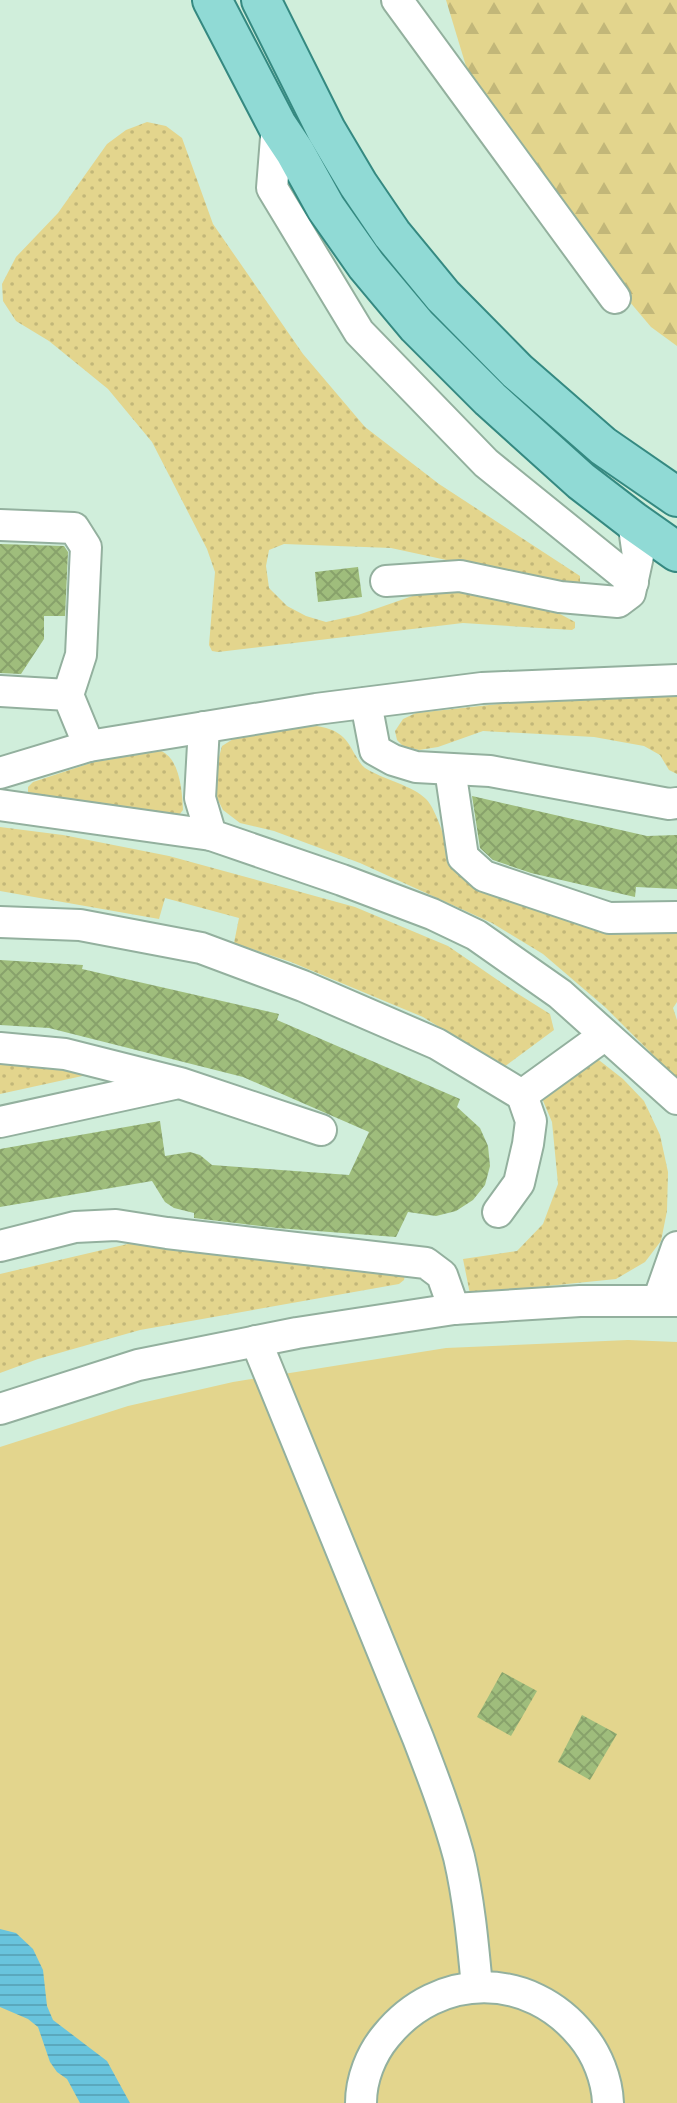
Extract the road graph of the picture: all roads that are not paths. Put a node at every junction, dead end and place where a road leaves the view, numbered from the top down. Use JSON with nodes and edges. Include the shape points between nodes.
{"nodes":[{"id":1,"x":212,"y":0,"type":"edge"},
{"id":2,"x":261,"y":0,"type":"edge"},
{"id":3,"x":397,"y":0,"type":"edge"},
{"id":4,"x":277,"y":125,"type":"junction"},
{"id":5,"x":615,"y":298,"type":"dead end"},
{"id":6,"x":677,"y":497,"type":"edge"},
{"id":7,"x":633,"y":521,"type":"junction"},
{"id":8,"x":0,"y":525,"type":"edge"},
{"id":9,"x":677,"y":552,"type":"edge"},
{"id":10,"x":386,"y":581,"type":"dead end"},
{"id":11,"x":633,"y":582,"type":"junction"},
{"id":12,"x":677,"y":680,"type":"edge"},
{"id":13,"x":0,"y":691,"type":"edge"},
{"id":14,"x":68,"y":695,"type":"junction"},
{"id":15,"x":366,"y":703,"type":"junction"},
{"id":16,"x":204,"y":727,"type":"junction"},
{"id":17,"x":89,"y":746,"type":"junction"},
{"id":18,"x":450,"y":769,"type":"junction"},
{"id":19,"x":0,"y":773,"type":"edge"},
{"id":20,"x":677,"y":803,"type":"edge"},
{"id":21,"x":0,"y":805,"type":"edge"},
{"id":22,"x":211,"y":835,"type":"junction"},
{"id":23,"x":677,"y":917,"type":"edge"},
{"id":24,"x":0,"y":922,"type":"edge"},
{"id":25,"x":605,"y":1035,"type":"junction"},
{"id":26,"x":0,"y":1048,"type":"edge"},
{"id":27,"x":180,"y":1083,"type":"junction"},
{"id":28,"x":522,"y":1095,"type":"junction"},
{"id":29,"x":676,"y":1101,"type":"edge"},
{"id":30,"x":0,"y":1122,"type":"edge"},
{"id":31,"x":321,"y":1130,"type":"dead end"},
{"id":32,"x":498,"y":1212,"type":"dead end"},
{"id":33,"x":0,"y":1246,"type":"edge"},
{"id":34,"x":677,"y":1247,"type":"edge"},
{"id":35,"x":668,"y":1301,"type":"edge"},
{"id":36,"x":454,"y":1309,"type":"junction"},
{"id":37,"x":256,"y":1341,"type":"junction"},
{"id":38,"x":0,"y":1409,"type":"edge"},
{"id":39,"x":477,"y":1987,"type":"junction"},
{"id":40,"x":361,"y":2103,"type":"edge"},
{"id":41,"x":608,"y":2103,"type":"edge"}],
"edges":[{"from":1,"to":4,"type":"main road"},
{"from":2,"to":6,"type":"main road","via":[[358,184],[443,296],[517,371],[603,446]]},
{"from":3,"to":5,"type":"street"},
{"from":4,"to":7,"type":"main road","via":[[326,208],[417,326],[547,451]]},
{"from":4,"to":11,"type":"street","via":[[272,188],[359,332],[486,463]]},
{"from":7,"to":9,"type":"main road"},
{"from":7,"to":11,"type":"street","via":[[638,556]]},
{"from":8,"to":14,"type":"street","via":[[74,528],[86,547],[81,655]]},
{"from":10,"to":11,"type":"street","via":[[460,576],[560,597],[618,602],[630,593]]},
{"from":12,"to":15,"type":"street","via":[[482,688]]},
{"from":13,"to":14,"type":"street"},
{"from":14,"to":17,"type":"street"},
{"from":15,"to":16,"type":"street"},
{"from":15,"to":18,"type":"street","via":[[375,750],[416,767]]},
{"from":16,"to":17,"type":"street"},
{"from":16,"to":22,"type":"street","via":[[200,798]]},
{"from":17,"to":19,"type":"street"},
{"from":18,"to":20,"type":"street"},
{"from":18,"to":23,"type":"street","via":[[463,857],[484,876],[609,918]]},
{"from":21,"to":22,"type":"street"},
{"from":22,"to":25,"type":"street","via":[[342,880],[476,935],[560,994]]},
{"from":24,"to":28,"type":"street","via":[[80,925],[201,948],[437,1044]]},
{"from":25,"to":28,"type":"street"},
{"from":25,"to":29,"type":"street"},
{"from":26,"to":27,"type":"street","via":[[65,1054]]},
{"from":27,"to":30,"type":"street"},
{"from":27,"to":31,"type":"street"},
{"from":28,"to":32,"type":"street","via":[[531,1121],[528,1144],[519,1183]]},
{"from":33,"to":36,"type":"street","via":[[75,1227],[116,1225],[426,1263],[442,1275]]},
{"from":34,"to":35,"type":"street"},
{"from":35,"to":36,"type":"street"},
{"from":36,"to":37,"type":"street"},
{"from":37,"to":38,"type":"street","via":[[138,1365]]},
{"from":37,"to":39,"type":"street","via":[[442,1802],[470,1915]]},
{"from":39,"to":40,"type":"street","via":[[444,1993],[397,2022],[367,2069]]},
{"from":39,"to":41,"type":"street","via":[[526,1994],[573,2024],[602,2070]]}]}
